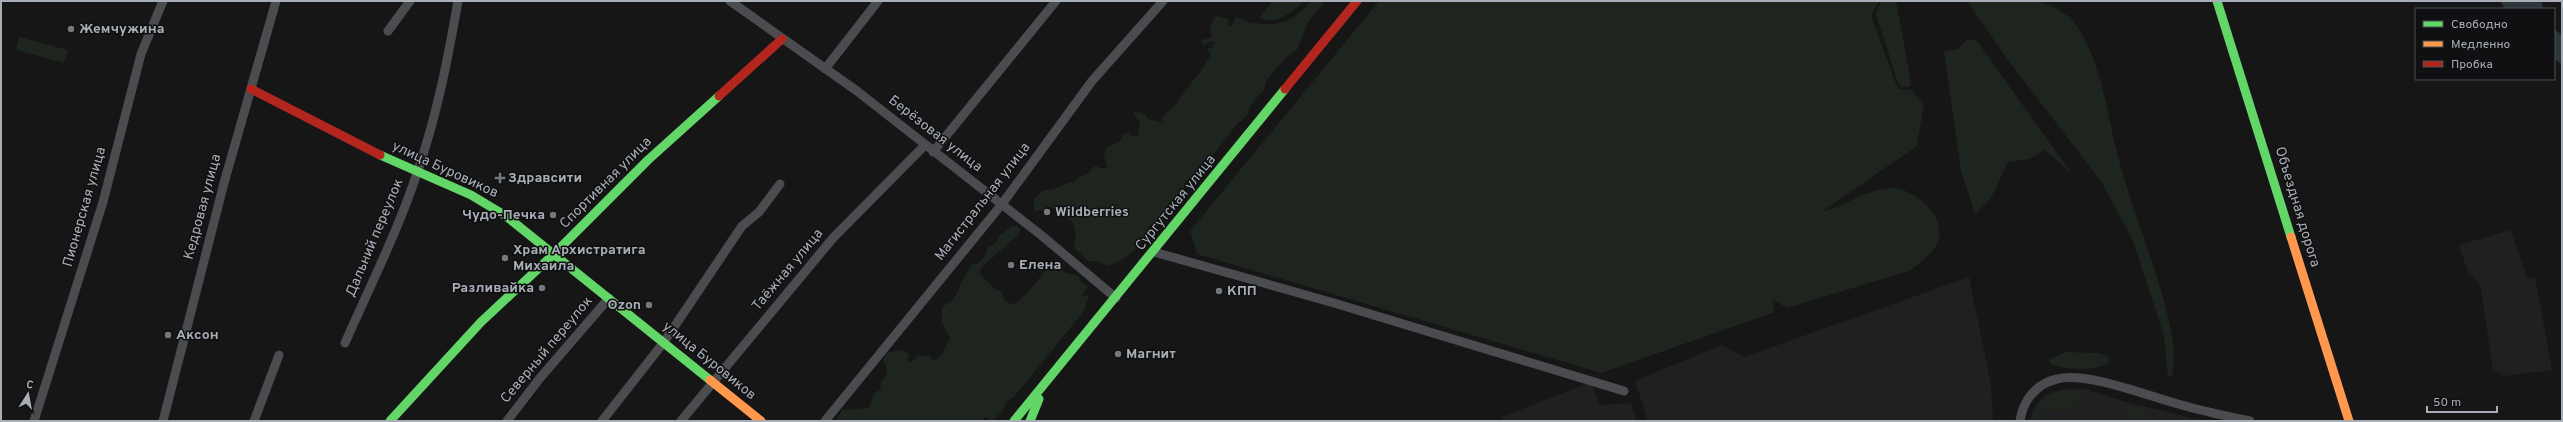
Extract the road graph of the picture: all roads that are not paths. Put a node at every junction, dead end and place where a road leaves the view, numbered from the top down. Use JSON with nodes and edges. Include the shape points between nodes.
{"nodes":[{"id":1,"x":163,"y":1,"type":"edge"},
{"id":2,"x":276,"y":1,"type":"edge"},
{"id":3,"x":410,"y":1,"type":"edge"},
{"id":4,"x":458,"y":1,"type":"edge"},
{"id":5,"x":730,"y":1,"type":"edge"},
{"id":6,"x":878,"y":1,"type":"edge"},
{"id":7,"x":1056,"y":1,"type":"edge"},
{"id":8,"x":1163,"y":1,"type":"edge"},
{"id":9,"x":1357,"y":1,"type":"edge"},
{"id":10,"x":2218,"y":1,"type":"edge"},
{"id":11,"x":388,"y":31,"type":"dead end"},
{"id":12,"x":782,"y":39,"type":"junction"},
{"id":13,"x":825,"y":69,"type":"junction"},
{"id":14,"x":251,"y":89,"type":"junction"},
{"id":15,"x":925,"y":145,"type":"junction"},
{"id":16,"x":933,"y":152,"type":"junction"},
{"id":17,"x":418,"y":171,"type":"junction"},
{"id":18,"x":780,"y":184,"type":"dead end"},
{"id":19,"x":1002,"y":204,"type":"junction"},
{"id":20,"x":1154,"y":252,"type":"junction"},
{"id":21,"x":555,"y":253,"type":"junction"},
{"id":22,"x":609,"y":298,"type":"junction"},
{"id":23,"x":1116,"y":298,"type":"junction"},
{"id":24,"x":664,"y":342,"type":"junction"},
{"id":25,"x":345,"y":343,"type":"dead end"},
{"id":26,"x":279,"y":355,"type":"dead end"},
{"id":27,"x":714,"y":382,"type":"junction"},
{"id":28,"x":1047,"y":382,"type":"junction"},
{"id":29,"x":1624,"y":391,"type":"dead end"},
{"id":30,"x":34,"y":421,"type":"edge"},
{"id":31,"x":162,"y":421,"type":"edge"},
{"id":32,"x":254,"y":421,"type":"edge"},
{"id":33,"x":390,"y":421,"type":"edge"},
{"id":34,"x":507,"y":421,"type":"edge"},
{"id":35,"x":602,"y":421,"type":"edge"},
{"id":36,"x":681,"y":421,"type":"edge"},
{"id":37,"x":761,"y":421,"type":"edge"},
{"id":38,"x":825,"y":421,"type":"edge"},
{"id":39,"x":1014,"y":421,"type":"edge"},
{"id":40,"x":1030,"y":421,"type":"edge"},
{"id":41,"x":2020,"y":421,"type":"edge"},
{"id":42,"x":2250,"y":421,"type":"edge"},
{"id":43,"x":2349,"y":421,"type":"edge"}],
"edges":[{"from":1,"to":30,"type":"street","name":"Пионерская улица","via":[[141,54],[103,202]]},
{"from":2,"to":14,"type":"street","name":"Кедровая улица"},
{"from":3,"to":11,"type":"street"},
{"from":4,"to":17,"type":"street","name":"Дальний переулок","via":[[445,72]]},
{"from":5,"to":12,"type":"street","name":"Берёзовая улица"},
{"from":6,"to":13,"type":"street"},
{"from":7,"to":16,"type":"street"},
{"from":8,"to":19,"type":"street","name":"Магистральная улица","via":[[1092,81]]},
{"from":9,"to":20,"type":"street","name":"Сургутская улица"},
{"from":10,"to":43,"type":"street","name":"Объездная дорога"},
{"from":12,"to":13,"type":"street","name":"Берёзовая улица"},
{"from":12,"to":21,"type":"street","name":"Спортивная улица","via":[[648,160]]},
{"from":13,"to":15,"type":"street","name":"Берёзовая улица"},
{"from":14,"to":17,"type":"street","name":"улица Буровиков","via":[[362,147]]},
{"from":14,"to":31,"type":"street","name":"Кедровая улица"},
{"from":15,"to":16,"type":"street","name":"Берёзовая улица"},
{"from":15,"to":27,"type":"street","name":"Таёжная улица","via":[[833,238]]},
{"from":16,"to":19,"type":"street","name":"Берёзовая улица"},
{"from":17,"to":21,"type":"street","name":"улица Буровиков","via":[[490,206]]},
{"from":17,"to":25,"type":"street","name":"Дальний переулок"},
{"from":18,"to":24,"type":"street","via":[[759,212],[742,226]]},
{"from":19,"to":23,"type":"street","name":"Берёзовая улица"},
{"from":19,"to":38,"type":"street","name":"Магистральная улица"},
{"from":20,"to":23,"type":"street","name":"Сургутская улица"},
{"from":20,"to":29,"type":"street","via":[[1334,302]]},
{"from":21,"to":22,"type":"street","name":"улица Буровиков"},
{"from":21,"to":33,"type":"street","name":"Спортивная улица","via":[[481,322]]},
{"from":22,"to":24,"type":"street","name":"улица Буровиков"},
{"from":22,"to":34,"type":"street","name":"Северный переулок","via":[[540,378]]},
{"from":23,"to":28,"type":"street","name":"Сургутская улица"},
{"from":24,"to":27,"type":"street","name":"улица Буровиков"},
{"from":24,"to":35,"type":"street"},
{"from":26,"to":32,"type":"street"},
{"from":27,"to":36,"type":"street","name":"Таёжная улица"},
{"from":27,"to":37,"type":"street","name":"улица Буровиков"},
{"from":28,"to":39,"type":"street","name":"Сургутская улица"},
{"from":28,"to":40,"type":"street"},
{"from":41,"to":42,"type":"street","via":[[2030,394],[2049,382],[2071,377]]}]}
